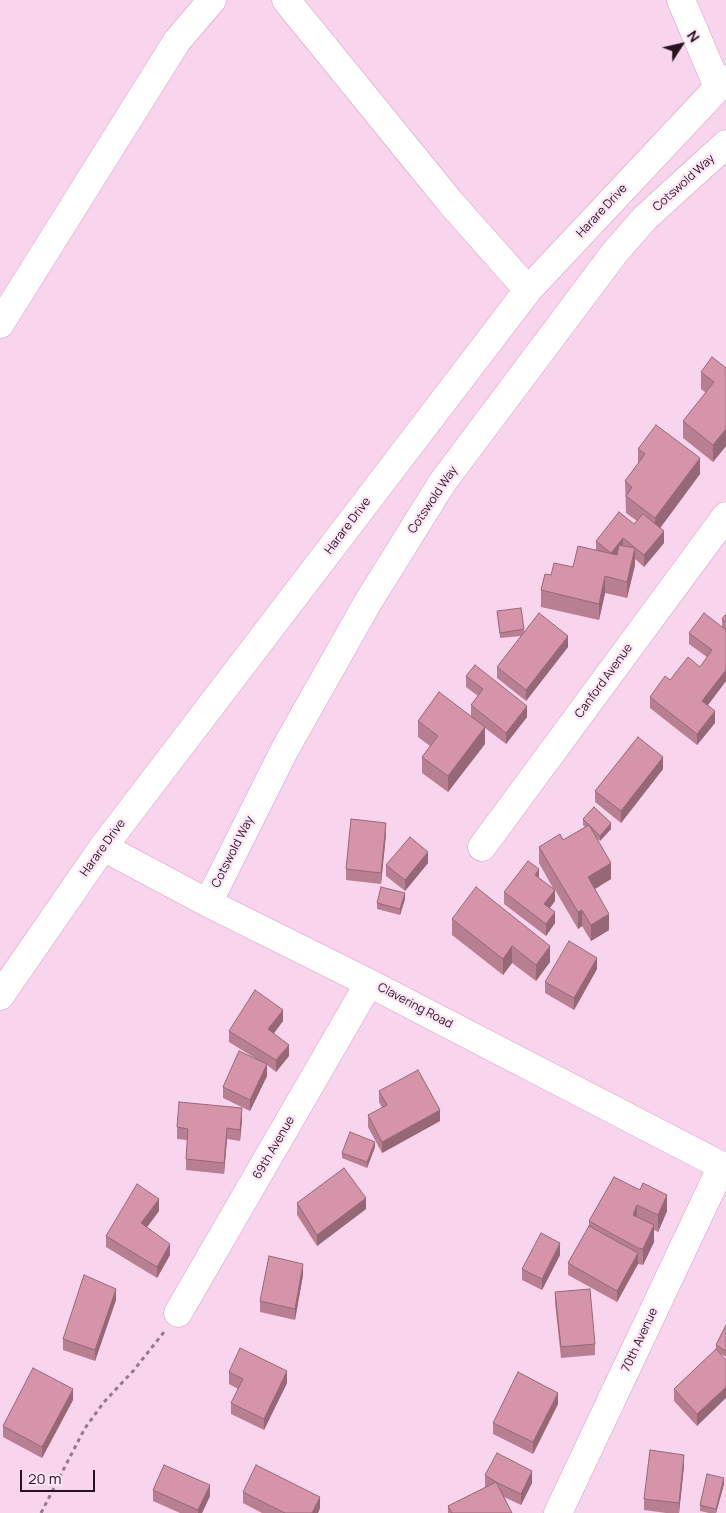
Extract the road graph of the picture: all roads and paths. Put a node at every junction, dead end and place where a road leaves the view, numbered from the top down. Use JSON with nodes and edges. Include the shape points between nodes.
{"nodes":[{"id":1,"x":212,"y":0,"type":"edge"},
{"id":2,"x":286,"y":0,"type":"edge"},
{"id":3,"x":681,"y":0,"type":"edge"},
{"id":4,"x":722,"y":83,"type":"edge"},
{"id":5,"x":725,"y":148,"type":"edge"},
{"id":6,"x":528,"y":290,"type":"junction"},
{"id":7,"x":0,"y":324,"type":"edge"},
{"id":8,"x":726,"y":516,"type":"edge"},
{"id":9,"x":103,"y":847,"type":"junction"},
{"id":10,"x":482,"y":847,"type":"dead end"},
{"id":11,"x":208,"y":903,"type":"junction"},
{"id":12,"x":369,"y":983,"type":"junction"},
{"id":13,"x":0,"y":996,"type":"edge"},
{"id":14,"x":724,"y":1167,"type":"edge"},
{"id":15,"x":178,"y":1313,"type":"joint"},
{"id":16,"x":41,"y":1513,"type":"edge"},
{"id":17,"x":558,"y":1513,"type":"edge"}],
"edges":[{"from":1,"to":7,"type":"street","via":[[176,41]]},
{"from":2,"to":6,"type":"street","via":[[451,203]]},
{"from":3,"to":4,"type":"street"},
{"from":4,"to":6,"type":"street","name":"Harare Drive"},
{"from":5,"to":11,"type":"street","name":"Cotswold Way","via":[[645,218],[616,251],[442,483],[368,602],[295,732]]},
{"from":6,"to":9,"type":"street","name":"Harare Drive"},
{"from":8,"to":10,"type":"street","name":"Canford Avenue"},
{"from":9,"to":11,"type":"street","name":"Clavering Road"},
{"from":9,"to":13,"type":"street","name":"Harare Drive"},
{"from":11,"to":12,"type":"street","name":"Clavering Road"},
{"from":12,"to":14,"type":"street","name":"Clavering Road"},
{"from":12,"to":15,"type":"street","name":"69th Avenue"},
{"from":14,"to":17,"type":"street","name":"70th Avenue"},
{"from":15,"to":16,"type":"path","via":[[85,1428]]}]}
